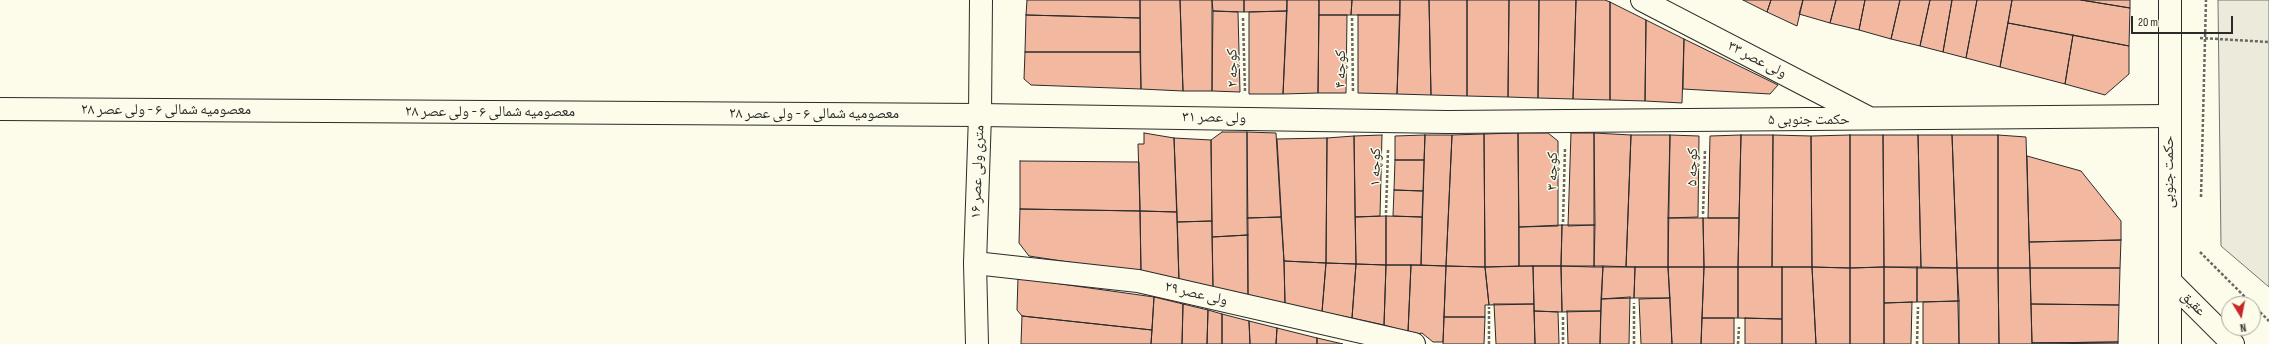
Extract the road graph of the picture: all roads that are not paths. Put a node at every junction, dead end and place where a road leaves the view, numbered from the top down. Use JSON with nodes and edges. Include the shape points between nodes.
{"nodes":[{"id":1,"x":981,"y":0,"type":"edge"},
{"id":2,"x":1642,"y":0,"type":"edge"},
{"id":3,"x":2170,"y":0,"type":"edge"},
{"id":4,"x":0,"y":109,"type":"edge"},
{"id":5,"x":980,"y":115,"type":"junction"},
{"id":6,"x":2169,"y":116,"type":"junction"},
{"id":7,"x":1872,"y":119,"type":"junction"},
{"id":8,"x":1448,"y":122,"type":"joint"},
{"id":9,"x":976,"y":263,"type":"junction"},
{"id":10,"x":2170,"y":281,"type":"junction"},
{"id":11,"x":976,"y":344,"type":"edge"},
{"id":12,"x":1414,"y":344,"type":"edge"},
{"id":13,"x":2170,"y":344,"type":"edge"},
{"id":14,"x":2233,"y":344,"type":"edge"}],
"edges":[{"from":1,"to":5,"type":"street","name":"۱۶ متری ولی عصر"},
{"from":2,"to":7,"type":"street","name":"ولی عصر ۳۳"},
{"from":3,"to":6,"type":"street","name":"حکمت جنوبی"},
{"from":4,"to":5,"type":"street","name":"معصومیه شمالی ۶ - ولی عصر ۲۸"},
{"from":5,"to":8,"type":"street","name":"ولی عصر ۳۱"},
{"from":5,"to":9,"type":"street","name":"۱۶ متری ولی عصر"},
{"from":6,"to":7,"type":"street","name":"حکمت جنوبی ۵"},
{"from":6,"to":10,"type":"street","name":"حکمت جنوبی"},
{"from":7,"to":8,"type":"street","name":"حکمت جنوبی ۵"},
{"from":9,"to":11,"type":"street","name":"۱۶ متری ولی عصر"},
{"from":9,"to":12,"type":"street","name":"ولی عصر ۲۹","via":[[1138,281]]},
{"from":10,"to":13,"type":"street","name":"حکمت جنوبی"},
{"from":10,"to":14,"type":"street","name":"عقیق"}]}
